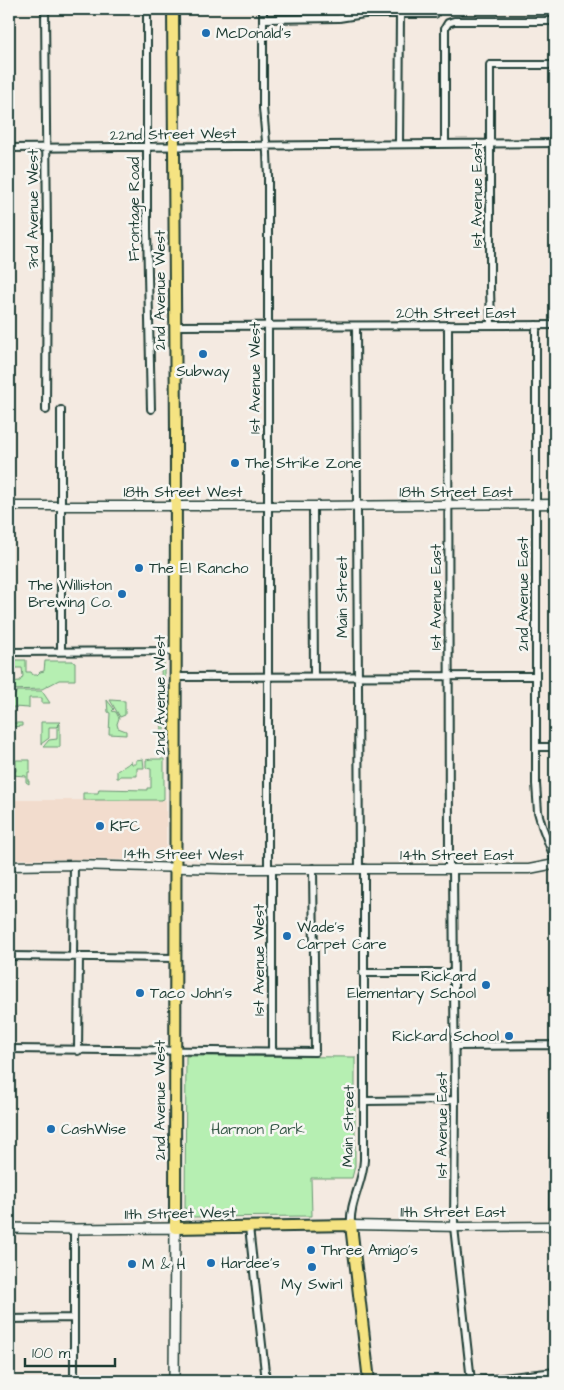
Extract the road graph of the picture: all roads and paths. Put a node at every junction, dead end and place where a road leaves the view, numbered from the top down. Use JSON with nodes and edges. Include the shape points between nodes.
{"nodes":[{"id":1,"x":45,"y":9,"type":"edge"},
{"id":2,"x":147,"y":9,"type":"edge"},
{"id":3,"x":174,"y":9,"type":"edge"},
{"id":4,"x":263,"y":9,"type":"edge"},
{"id":5,"x":400,"y":14,"type":"junction"},
{"id":6,"x":435,"y":14,"type":"dead end"},
{"id":7,"x":263,"y":19,"type":"junction"},
{"id":8,"x":555,"y":21,"type":"edge"},
{"id":9,"x":555,"y":66,"type":"edge"},
{"id":10,"x":555,"y":143,"type":"edge"},
{"id":11,"x":399,"y":144,"type":"junction"},
{"id":12,"x":445,"y":144,"type":"junction"},
{"id":13,"x":490,"y":144,"type":"junction"},
{"id":14,"x":175,"y":146,"type":"junction"},
{"id":15,"x":266,"y":146,"type":"junction"},
{"id":16,"x":146,"y":147,"type":"junction"},
{"id":17,"x":9,"y":148,"type":"edge"},
{"id":18,"x":46,"y":148,"type":"junction"},
{"id":19,"x":448,"y":325,"type":"junction"},
{"id":20,"x":491,"y":325,"type":"junction"},
{"id":21,"x":536,"y":325,"type":"junction"},
{"id":22,"x":555,"y":325,"type":"edge"},
{"id":23,"x":176,"y":326,"type":"junction"},
{"id":24,"x":268,"y":326,"type":"junction"},
{"id":25,"x":356,"y":326,"type":"junction"},
{"id":26,"x":46,"y":410,"type":"dead end"},
{"id":27,"x":61,"y":410,"type":"dead end"},
{"id":28,"x":151,"y":410,"type":"dead end"},
{"id":29,"x":555,"y":504,"type":"edge"},
{"id":30,"x":449,"y":505,"type":"junction"},
{"id":31,"x":536,"y":505,"type":"junction"},
{"id":32,"x":9,"y":506,"type":"edge"},
{"id":33,"x":61,"y":506,"type":"junction"},
{"id":34,"x":175,"y":506,"type":"junction"},
{"id":35,"x":268,"y":506,"type":"junction"},
{"id":36,"x":313,"y":506,"type":"junction"},
{"id":37,"x":357,"y":506,"type":"junction"},
{"id":38,"x":61,"y":651,"type":"junction"},
{"id":39,"x":176,"y":651,"type":"junction"},
{"id":40,"x":9,"y":652,"type":"edge"},
{"id":41,"x":268,"y":676,"type":"junction"},
{"id":42,"x":314,"y":676,"type":"junction"},
{"id":43,"x":357,"y":676,"type":"junction"},
{"id":44,"x":448,"y":676,"type":"junction"},
{"id":45,"x":535,"y":676,"type":"junction"},
{"id":46,"x":175,"y":677,"type":"junction"},
{"id":47,"x":555,"y":746,"type":"edge"},
{"id":48,"x":536,"y":747,"type":"junction"},
{"id":49,"x":555,"y":860,"type":"edge"},
{"id":50,"x":555,"y":864,"type":"edge"},
{"id":51,"x":74,"y":865,"type":"junction"},
{"id":52,"x":9,"y":866,"type":"edge"},
{"id":53,"x":175,"y":868,"type":"junction"},
{"id":54,"x":270,"y":868,"type":"junction"},
{"id":55,"x":313,"y":868,"type":"junction"},
{"id":56,"x":361,"y":868,"type":"junction"},
{"id":57,"x":451,"y":868,"type":"junction"},
{"id":58,"x":9,"y":956,"type":"edge"},
{"id":59,"x":76,"y":956,"type":"junction"},
{"id":60,"x":175,"y":958,"type":"junction"},
{"id":61,"x":363,"y":972,"type":"junction"},
{"id":62,"x":454,"y":973,"type":"junction"},
{"id":63,"x":555,"y":1044,"type":"edge"},
{"id":64,"x":455,"y":1046,"type":"junction"},
{"id":65,"x":9,"y":1049,"type":"edge"},
{"id":66,"x":78,"y":1051,"type":"junction"},
{"id":67,"x":175,"y":1051,"type":"junction"},
{"id":68,"x":272,"y":1051,"type":"junction"},
{"id":69,"x":455,"y":1100,"type":"junction"},
{"id":70,"x":364,"y":1101,"type":"junction"},
{"id":71,"x":351,"y":1225,"type":"junction"},
{"id":72,"x":554,"y":1226,"type":"edge"},
{"id":73,"x":249,"y":1227,"type":"junction"},
{"id":74,"x":454,"y":1227,"type":"junction"},
{"id":75,"x":9,"y":1228,"type":"edge"},
{"id":76,"x":175,"y":1228,"type":"junction"},
{"id":77,"x":74,"y":1229,"type":"junction"},
{"id":78,"x":555,"y":1241,"type":"edge"},
{"id":79,"x":74,"y":1318,"type":"junction"},
{"id":80,"x":9,"y":1319,"type":"edge"},
{"id":81,"x":555,"y":1372,"type":"edge"},
{"id":82,"x":74,"y":1381,"type":"edge"},
{"id":83,"x":174,"y":1381,"type":"edge"},
{"id":84,"x":266,"y":1381,"type":"edge"},
{"id":85,"x":369,"y":1381,"type":"edge"},
{"id":86,"x":471,"y":1381,"type":"edge"},
{"id":87,"x":476,"y":1381,"type":"edge"}],
"edges":[{"from":1,"to":18,"type":"street","name":"3rd Avenue West"},
{"from":2,"to":16,"type":"street","name":"Frontage Road"},
{"from":3,"to":14,"type":"main road","name":"2nd Avenue West"},
{"from":4,"to":7,"type":"street","name":"1st Avenue West"},
{"from":5,"to":6,"type":"street"},
{"from":5,"to":7,"type":"street"},
{"from":5,"to":11,"type":"street"},
{"from":7,"to":15,"type":"street","name":"1st Avenue West","via":[[262,108]]},
{"from":8,"to":12,"type":"street","via":[[448,23],[445,28]]},
{"from":9,"to":13,"type":"street","name":"1st Avenue East","via":[[490,66]]},
{"from":10,"to":13,"type":"street","name":"22nd Street West"},
{"from":11,"to":12,"type":"street","name":"22nd Street West"},
{"from":11,"to":15,"type":"street","name":"22nd Street West"},
{"from":12,"to":13,"type":"street","name":"22nd Street West"},
{"from":13,"to":20,"type":"street","name":"1st Avenue East"},
{"from":14,"to":15,"type":"street","name":"22nd Street West"},
{"from":14,"to":16,"type":"street","name":"22nd Street West"},
{"from":14,"to":23,"type":"main road","name":"2nd Avenue West"},
{"from":15,"to":24,"type":"street","name":"1st Avenue West"},
{"from":16,"to":18,"type":"street","name":"22nd Street West"},
{"from":16,"to":28,"type":"street","name":"Frontage Road"},
{"from":17,"to":18,"type":"street","name":"22nd Street West"},
{"from":18,"to":26,"type":"street","name":"3rd Avenue West"},
{"from":19,"to":20,"type":"street","name":"20th Street East"},
{"from":19,"to":25,"type":"street","name":"20th Street East"},
{"from":19,"to":30,"type":"street","name":"1st Avenue East"},
{"from":20,"to":21,"type":"street","name":"20th Street East"},
{"from":21,"to":22,"type":"street","name":"20th Street East"},
{"from":21,"to":31,"type":"street","name":"2nd Avenue East"},
{"from":23,"to":24,"type":"street","name":"20th Street East"},
{"from":23,"to":34,"type":"main road","name":"2nd Avenue West"},
{"from":24,"to":25,"type":"street","name":"20th Street East"},
{"from":24,"to":35,"type":"street","name":"1st Avenue West"},
{"from":25,"to":37,"type":"street","name":"Main Street"},
{"from":27,"to":33,"type":"street"},
{"from":29,"to":31,"type":"street","name":"18th Street East"},
{"from":30,"to":31,"type":"street","name":"18th Street East"},
{"from":30,"to":37,"type":"street","name":"18th Street East"},
{"from":30,"to":44,"type":"street","name":"1st Avenue East"},
{"from":31,"to":45,"type":"street","name":"2nd Avenue East"},
{"from":32,"to":33,"type":"street","name":"18th Street West"},
{"from":33,"to":34,"type":"street","name":"18th Street West"},
{"from":33,"to":38,"type":"street"},
{"from":34,"to":35,"type":"street","name":"18th Street West"},
{"from":34,"to":39,"type":"main road","name":"2nd Avenue West"},
{"from":35,"to":36,"type":"street","name":"18th Street West"},
{"from":35,"to":41,"type":"street","name":"1st Avenue West"},
{"from":36,"to":37,"type":"street","name":"18th Street West"},
{"from":36,"to":42,"type":"street"},
{"from":37,"to":43,"type":"street","name":"Main Street"},
{"from":38,"to":39,"type":"street"},
{"from":38,"to":40,"type":"street"},
{"from":39,"to":46,"type":"main road","name":"2nd Avenue West"},
{"from":41,"to":42,"type":"street"},
{"from":41,"to":46,"type":"street"},
{"from":41,"to":54,"type":"street","name":"1st Avenue West"},
{"from":42,"to":43,"type":"street"},
{"from":43,"to":44,"type":"street"},
{"from":43,"to":56,"type":"street","name":"Main Street"},
{"from":44,"to":45,"type":"street"},
{"from":44,"to":57,"type":"street","name":"1st Avenue East"},
{"from":45,"to":48,"type":"street","name":"2nd Avenue East"},
{"from":46,"to":53,"type":"main road","name":"2nd Avenue West"},
{"from":47,"to":48,"type":"street"},
{"from":48,"to":49,"type":"street","name":"2nd Avenue East","via":[[538,812]]},
{"from":50,"to":57,"type":"street","name":"14th Street East","via":[[529,869]]},
{"from":51,"to":52,"type":"street","name":"14th Street West"},
{"from":51,"to":53,"type":"street","name":"14th Street West"},
{"from":51,"to":59,"type":"street"},
{"from":53,"to":54,"type":"street","name":"14th Street West"},
{"from":53,"to":60,"type":"main road","name":"2nd Avenue West"},
{"from":54,"to":55,"type":"street","name":"14th Street West"},
{"from":54,"to":68,"type":"street","name":"1st Avenue West"},
{"from":55,"to":56,"type":"street","name":"14th Street West"},
{"from":55,"to":68,"type":"street","via":[[315,1052]]},
{"from":56,"to":57,"type":"street","name":"14th Street East"},
{"from":56,"to":61,"type":"street","name":"Main Street"},
{"from":57,"to":62,"type":"street","name":"1st Avenue East"},
{"from":58,"to":59,"type":"street"},
{"from":59,"to":60,"type":"street"},
{"from":59,"to":66,"type":"street"},
{"from":60,"to":67,"type":"main road","name":"2nd Avenue West"},
{"from":61,"to":62,"type":"street"},
{"from":61,"to":70,"type":"street","name":"Main Street"},
{"from":62,"to":64,"type":"street","name":"1st Avenue East"},
{"from":63,"to":64,"type":"street"},
{"from":63,"to":72,"type":"street"},
{"from":64,"to":69,"type":"street","name":"1st Avenue East"},
{"from":65,"to":66,"type":"street"},
{"from":66,"to":67,"type":"street"},
{"from":67,"to":68,"type":"street"},
{"from":67,"to":76,"type":"main road","name":"2nd Avenue West"},
{"from":69,"to":70,"type":"street"},
{"from":69,"to":74,"type":"street","name":"1st Avenue East"},
{"from":70,"to":71,"type":"street","name":"Main Street","via":[[363,1172],[350,1213]]},
{"from":71,"to":73,"type":"main road","name":"11th Street West"},
{"from":71,"to":74,"type":"street","name":"11th Street East"},
{"from":71,"to":85,"type":"main road","name":"Main Street"},
{"from":72,"to":74,"type":"street","name":"11th Street East"},
{"from":72,"to":78,"type":"street"},
{"from":73,"to":76,"type":"main road","name":"11th Street West"},
{"from":73,"to":84,"type":"street"},
{"from":74,"to":86,"type":"street","name":"1st Avenue East"},
{"from":75,"to":77,"type":"main road","name":"11th Street West"},
{"from":76,"to":77,"type":"main road","name":"11th Street West"},
{"from":76,"to":83,"type":"main road","name":"2nd Avenue West"},
{"from":77,"to":79,"type":"street"},
{"from":79,"to":80,"type":"street"},
{"from":79,"to":82,"type":"street"},
{"from":81,"to":87,"type":"street"}]}
